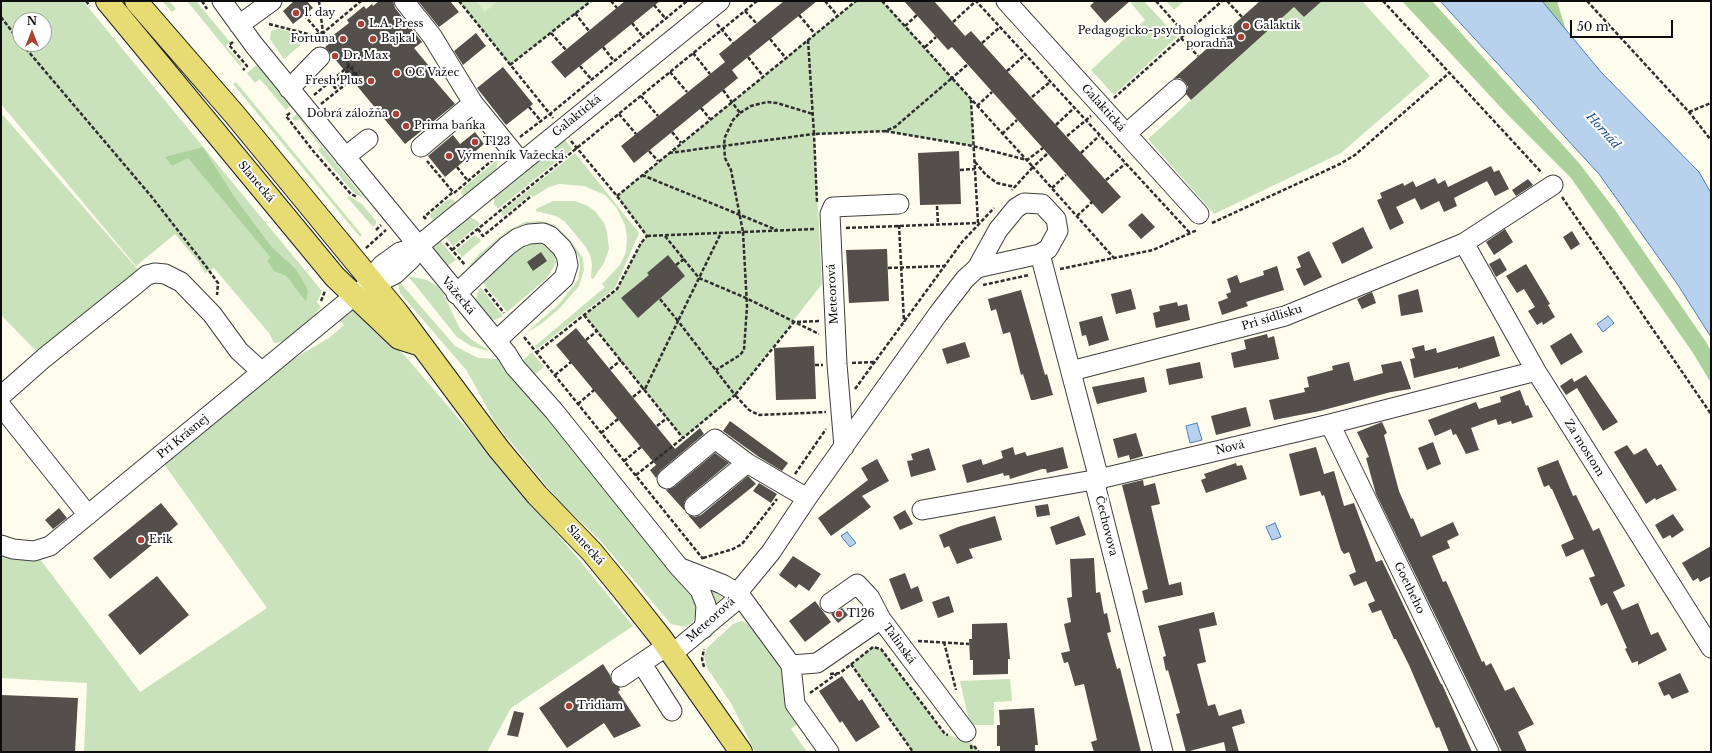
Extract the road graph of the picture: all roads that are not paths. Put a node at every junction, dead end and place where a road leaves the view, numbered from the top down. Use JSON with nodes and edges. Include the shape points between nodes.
{"nodes":[{"id":1,"x":107,"y":1,"type":"edge"},
{"id":2,"x":136,"y":1,"type":"edge"},
{"id":3,"x":222,"y":1,"type":"edge"},
{"id":4,"x":272,"y":1,"type":"edge"},
{"id":5,"x":404,"y":1,"type":"edge"},
{"id":6,"x":720,"y":1,"type":"edge"},
{"id":7,"x":1006,"y":1,"type":"edge"},
{"id":8,"x":239,"y":25,"type":"junction"},
{"id":9,"x":325,"y":50,"type":"road end"},
{"id":10,"x":289,"y":89,"type":"junction"},
{"id":11,"x":1176,"y":89,"type":"dead end"},
{"id":12,"x":474,"y":103,"type":"junction"},
{"id":13,"x":1126,"y":134,"type":"junction"},
{"id":14,"x":368,"y":139,"type":"dead end"},
{"id":15,"x":422,"y":152,"type":"road end"},
{"id":16,"x":344,"y":157,"type":"junction"},
{"id":17,"x":522,"y":162,"type":"junction"},
{"id":18,"x":1553,"y":185,"type":"road end"},
{"id":19,"x":899,"y":204,"type":"dead end"},
{"id":20,"x":1203,"y":222,"type":"road end"},
{"id":21,"x":1464,"y":243,"type":"junction"},
{"id":22,"x":417,"y":246,"type":"junction"},
{"id":23,"x":1040,"y":254,"type":"junction"},
{"id":24,"x":976,"y":277,"type":"junction"},
{"id":25,"x":372,"y":282,"type":"junction"},
{"id":26,"x":456,"y":294,"type":"junction"},
{"id":27,"x":354,"y":296,"type":"junction"},
{"id":28,"x":496,"y":341,"type":"junction"},
{"id":29,"x":421,"y":345,"type":"junction"},
{"id":30,"x":1072,"y":371,"type":"junction"},
{"id":31,"x":1536,"y":371,"type":"junction"},
{"id":32,"x":262,"y":372,"type":"junction"},
{"id":33,"x":1,"y":396,"type":"edge"},
{"id":34,"x":1,"y":406,"type":"edge"},
{"id":35,"x":1330,"y":424,"type":"junction"},
{"id":36,"x":844,"y":447,"type":"junction"},
{"id":37,"x":747,"y":462,"type":"junction"},
{"id":38,"x":667,"y":478,"type":"dead end"},
{"id":39,"x":1099,"y":479,"type":"junction"},
{"id":40,"x":806,"y":498,"type":"junction"},
{"id":41,"x":694,"y":506,"type":"dead end"},
{"id":42,"x":922,"y":510,"type":"dead end"},
{"id":43,"x":88,"y":515,"type":"junction"},
{"id":44,"x":1,"y":545,"type":"edge"},
{"id":45,"x":678,"y":566,"type":"junction"},
{"id":46,"x":739,"y":594,"type":"junction"},
{"id":47,"x":830,"y":603,"type":"dead end"},
{"id":48,"x":881,"y":619,"type":"junction"},
{"id":49,"x":705,"y":637,"type":"junction"},
{"id":50,"x":1711,"y":648,"type":"edge"},
{"id":51,"x":669,"y":650,"type":"junction"},
{"id":52,"x":642,"y":664,"type":"junction"},
{"id":53,"x":791,"y":665,"type":"junction"},
{"id":54,"x":621,"y":677,"type":"dead end"},
{"id":55,"x":672,"y":711,"type":"dead end"},
{"id":56,"x":959,"y":734,"type":"road end"},
{"id":57,"x":741,"y":752,"type":"edge"},
{"id":58,"x":830,"y":752,"type":"edge"},
{"id":59,"x":1163,"y":752,"type":"edge"},
{"id":60,"x":1489,"y":752,"type":"edge"}],
"edges":[{"from":1,"to":27,"type":"main road","name":"Slanecká","via":[[335,277]]},
{"from":2,"to":25,"type":"main road","name":"Slanecká","via":[[235,115]]},
{"from":3,"to":8,"type":"street","name":"Važecká"},
{"from":4,"to":8,"type":"street"},
{"from":5,"to":12,"type":"street","via":[[432,36]]},
{"from":6,"to":17,"type":"street","name":"Galaktická"},
{"from":7,"to":13,"type":"street","name":"Galaktická"},
{"from":8,"to":10,"type":"street","name":"Važecká"},
{"from":9,"to":10,"type":"street"},
{"from":10,"to":16,"type":"street","name":"Važecká"},
{"from":11,"to":13,"type":"street"},
{"from":12,"to":15,"type":"street"},
{"from":12,"to":17,"type":"street"},
{"from":13,"to":20,"type":"street","name":"Galaktická"},
{"from":14,"to":16,"type":"street"},
{"from":16,"to":22,"type":"street","name":"Važecká"},
{"from":17,"to":22,"type":"street","name":"Galaktická"},
{"from":18,"to":21,"type":"street","name":"Pri sídlisku"},
{"from":19,"to":36,"type":"street","name":"Meteorová","via":[[833,207],[830,214],[835,417]]},
{"from":21,"to":30,"type":"street","name":"Pri sídlisku","via":[[1285,316]]},
{"from":21,"to":31,"type":"street","name":"Za mostom"},
{"from":22,"to":25,"type":"street","name":"Galaktická","via":[[392,256],[379,268]]},
{"from":22,"to":26,"type":"street","name":"Važecká"},
{"from":23,"to":24,"type":"street"},
{"from":23,"to":24,"type":"street","name":"Meteorová","via":[[1048,249],[1055,239],[1058,231],[1056,219],[1042,204],[1024,203],[1008,215]]},
{"from":23,"to":30,"type":"street","name":"Čechovova"},
{"from":24,"to":36,"type":"street","name":"Meteorová","via":[[965,279]]},
{"from":25,"to":27,"type":"street","name":"Galaktická"},
{"from":25,"to":29,"type":"main road","name":"Slanecká"},
{"from":26,"to":28,"type":"street","name":"Važecká"},
{"from":26,"to":28,"type":"street","via":[[518,238],[529,234],[543,234],[550,236],[562,248],[568,265],[564,278]]},
{"from":27,"to":29,"type":"main road","name":"Slanecká","via":[[399,338]]},
{"from":27,"to":32,"type":"street","name":"Pri Krásnej"},
{"from":28,"to":45,"type":"street","name":"Važecká"},
{"from":29,"to":51,"type":"main road","name":"Slanecká","via":[[498,448],[542,500],[592,552]]},
{"from":30,"to":39,"type":"street","name":"Čechovova"},
{"from":31,"to":35,"type":"street","name":"Nová"},
{"from":31,"to":50,"type":"street","name":"Za mostom"},
{"from":32,"to":33,"type":"street","via":[[239,350],[212,314],[181,282],[165,274],[155,273],[147,275]]},
{"from":32,"to":43,"type":"street","name":"Pri Krásnej"},
{"from":34,"to":43,"type":"street"},
{"from":35,"to":39,"type":"street","name":"Nová"},
{"from":35,"to":60,"type":"street","name":"Goetheho"},
{"from":36,"to":40,"type":"street","name":"Meteorová"},
{"from":37,"to":38,"type":"street","via":[[715,440]]},
{"from":37,"to":40,"type":"street"},
{"from":37,"to":41,"type":"street"},
{"from":39,"to":42,"type":"street","name":"Nová"},
{"from":39,"to":59,"type":"street","name":"Čechovova","via":[[1096,488]]},
{"from":40,"to":46,"type":"street","name":"Meteorová","via":[[771,552]]},
{"from":43,"to":44,"type":"street","name":"Pri Krásnej","via":[[50,546],[34,551]]},
{"from":45,"to":46,"type":"street","name":"Važecká"},
{"from":45,"to":49,"type":"street","name":"Važecká","via":[[700,590],[703,597],[706,614]]},
{"from":46,"to":49,"type":"street","name":"Meteorová"},
{"from":46,"to":53,"type":"street"},
{"from":47,"to":48,"type":"street","via":[[857,584],[870,598]]},
{"from":48,"to":53,"type":"street","name":"Talinská","via":[[817,664]]},
{"from":48,"to":56,"type":"street","name":"Talinská","via":[[889,645]]},
{"from":49,"to":51,"type":"street","name":"Meteorová"},
{"from":51,"to":52,"type":"street","name":"Meteorová"},
{"from":51,"to":57,"type":"main road","name":"Slanecká"},
{"from":52,"to":54,"type":"street","name":"Meteorová"},
{"from":52,"to":55,"type":"street"},
{"from":53,"to":58,"type":"street","via":[[796,704]]}]}
